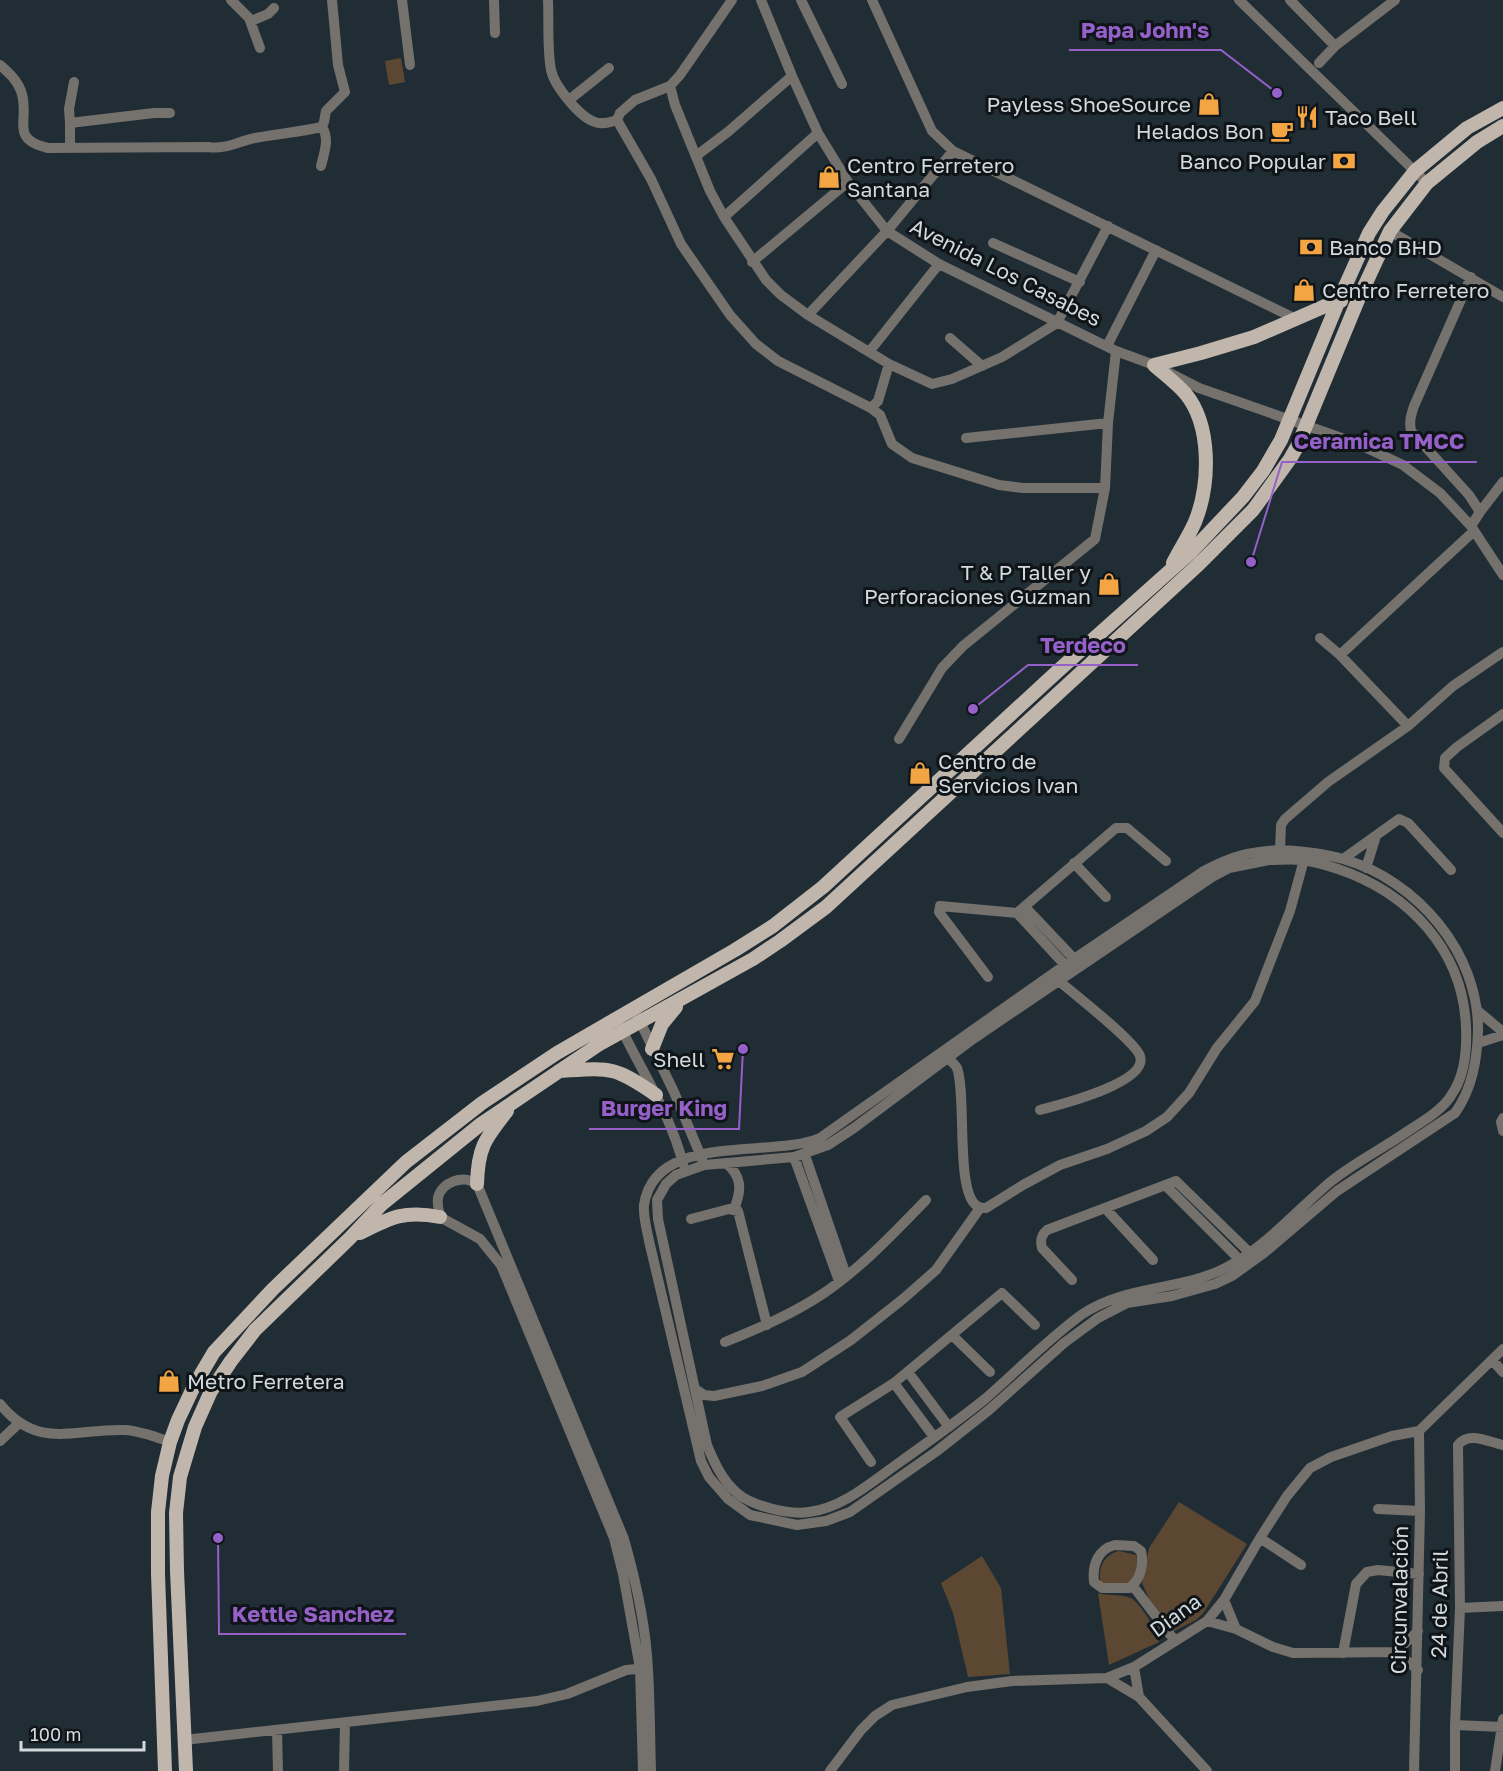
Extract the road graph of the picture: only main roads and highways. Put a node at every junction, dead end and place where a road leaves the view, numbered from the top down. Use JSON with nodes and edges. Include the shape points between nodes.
{"nodes":[{"id":1,"x":1503,"y":108,"type":"edge"},
{"id":2,"x":1503,"y":126,"type":"edge"},
{"id":3,"x":1339,"y":300,"type":"junction"},
{"id":4,"x":1355,"y":307,"type":"junction"},
{"id":5,"x":1167,"y":572,"type":"junction"},
{"id":6,"x":687,"y":997,"type":"junction"},
{"id":7,"x":637,"y":1015,"type":"junction"},
{"id":8,"x":652,"y":1049,"type":"road end"},
{"id":9,"x":557,"y":1072,"type":"junction"},
{"id":10,"x":656,"y":1095,"type":"road end"},
{"id":11,"x":514,"y":1103,"type":"junction"},
{"id":12,"x":477,"y":1184,"type":"road end"},
{"id":13,"x":440,"y":1217,"type":"road end"},
{"id":14,"x":350,"y":1238,"type":"junction"},
{"id":15,"x":165,"y":1771,"type":"edge"},
{"id":16,"x":186,"y":1771,"type":"edge"}],
"edges":[{"from":1,"to":3,"type":"main road","via":[[1467,128],[1415,171],[1369,233]]},
{"from":2,"to":4,"type":"main road","via":[[1477,141],[1427,183],[1390,231]]},
{"from":3,"to":4,"type":"main road"},
{"from":3,"to":5,"type":"main road","via":[[1281,440],[1263,471],[1219,524]]},
{"from":3,"to":5,"type":"main road","via":[[1232,345],[1154,365],[1185,393],[1197,413],[1204,440],[1206,474],[1201,505]]},
{"from":4,"to":6,"type":"main road","via":[[1298,445],[1253,510],[826,907],[753,959]]},
{"from":5,"to":7,"type":"main road","via":[[823,887],[763,932]]},
{"from":6,"to":7,"type":"main road"},
{"from":6,"to":8,"type":"main road","via":[[662,1024]]},
{"from":7,"to":9,"type":"main road","via":[[623,1032]]},
{"from":7,"to":15,"type":"main road","via":[[616,1018],[557,1053],[482,1103],[406,1162],[273,1289],[214,1352],[195,1384],[170,1443],[162,1476],[158,1512]]},
{"from":9,"to":10,"type":"main road","via":[[609,1069],[631,1077]]},
{"from":9,"to":11,"type":"main road"},
{"from":11,"to":12,"type":"main road","via":[[481,1150]]},
{"from":11,"to":14,"type":"main road","via":[[420,1172]]},
{"from":13,"to":14,"type":"main road","via":[[398,1215]]},
{"from":14,"to":16,"type":"main road","via":[[255,1330],[211,1391],[195,1427],[180,1477],[176,1513]]}]}
